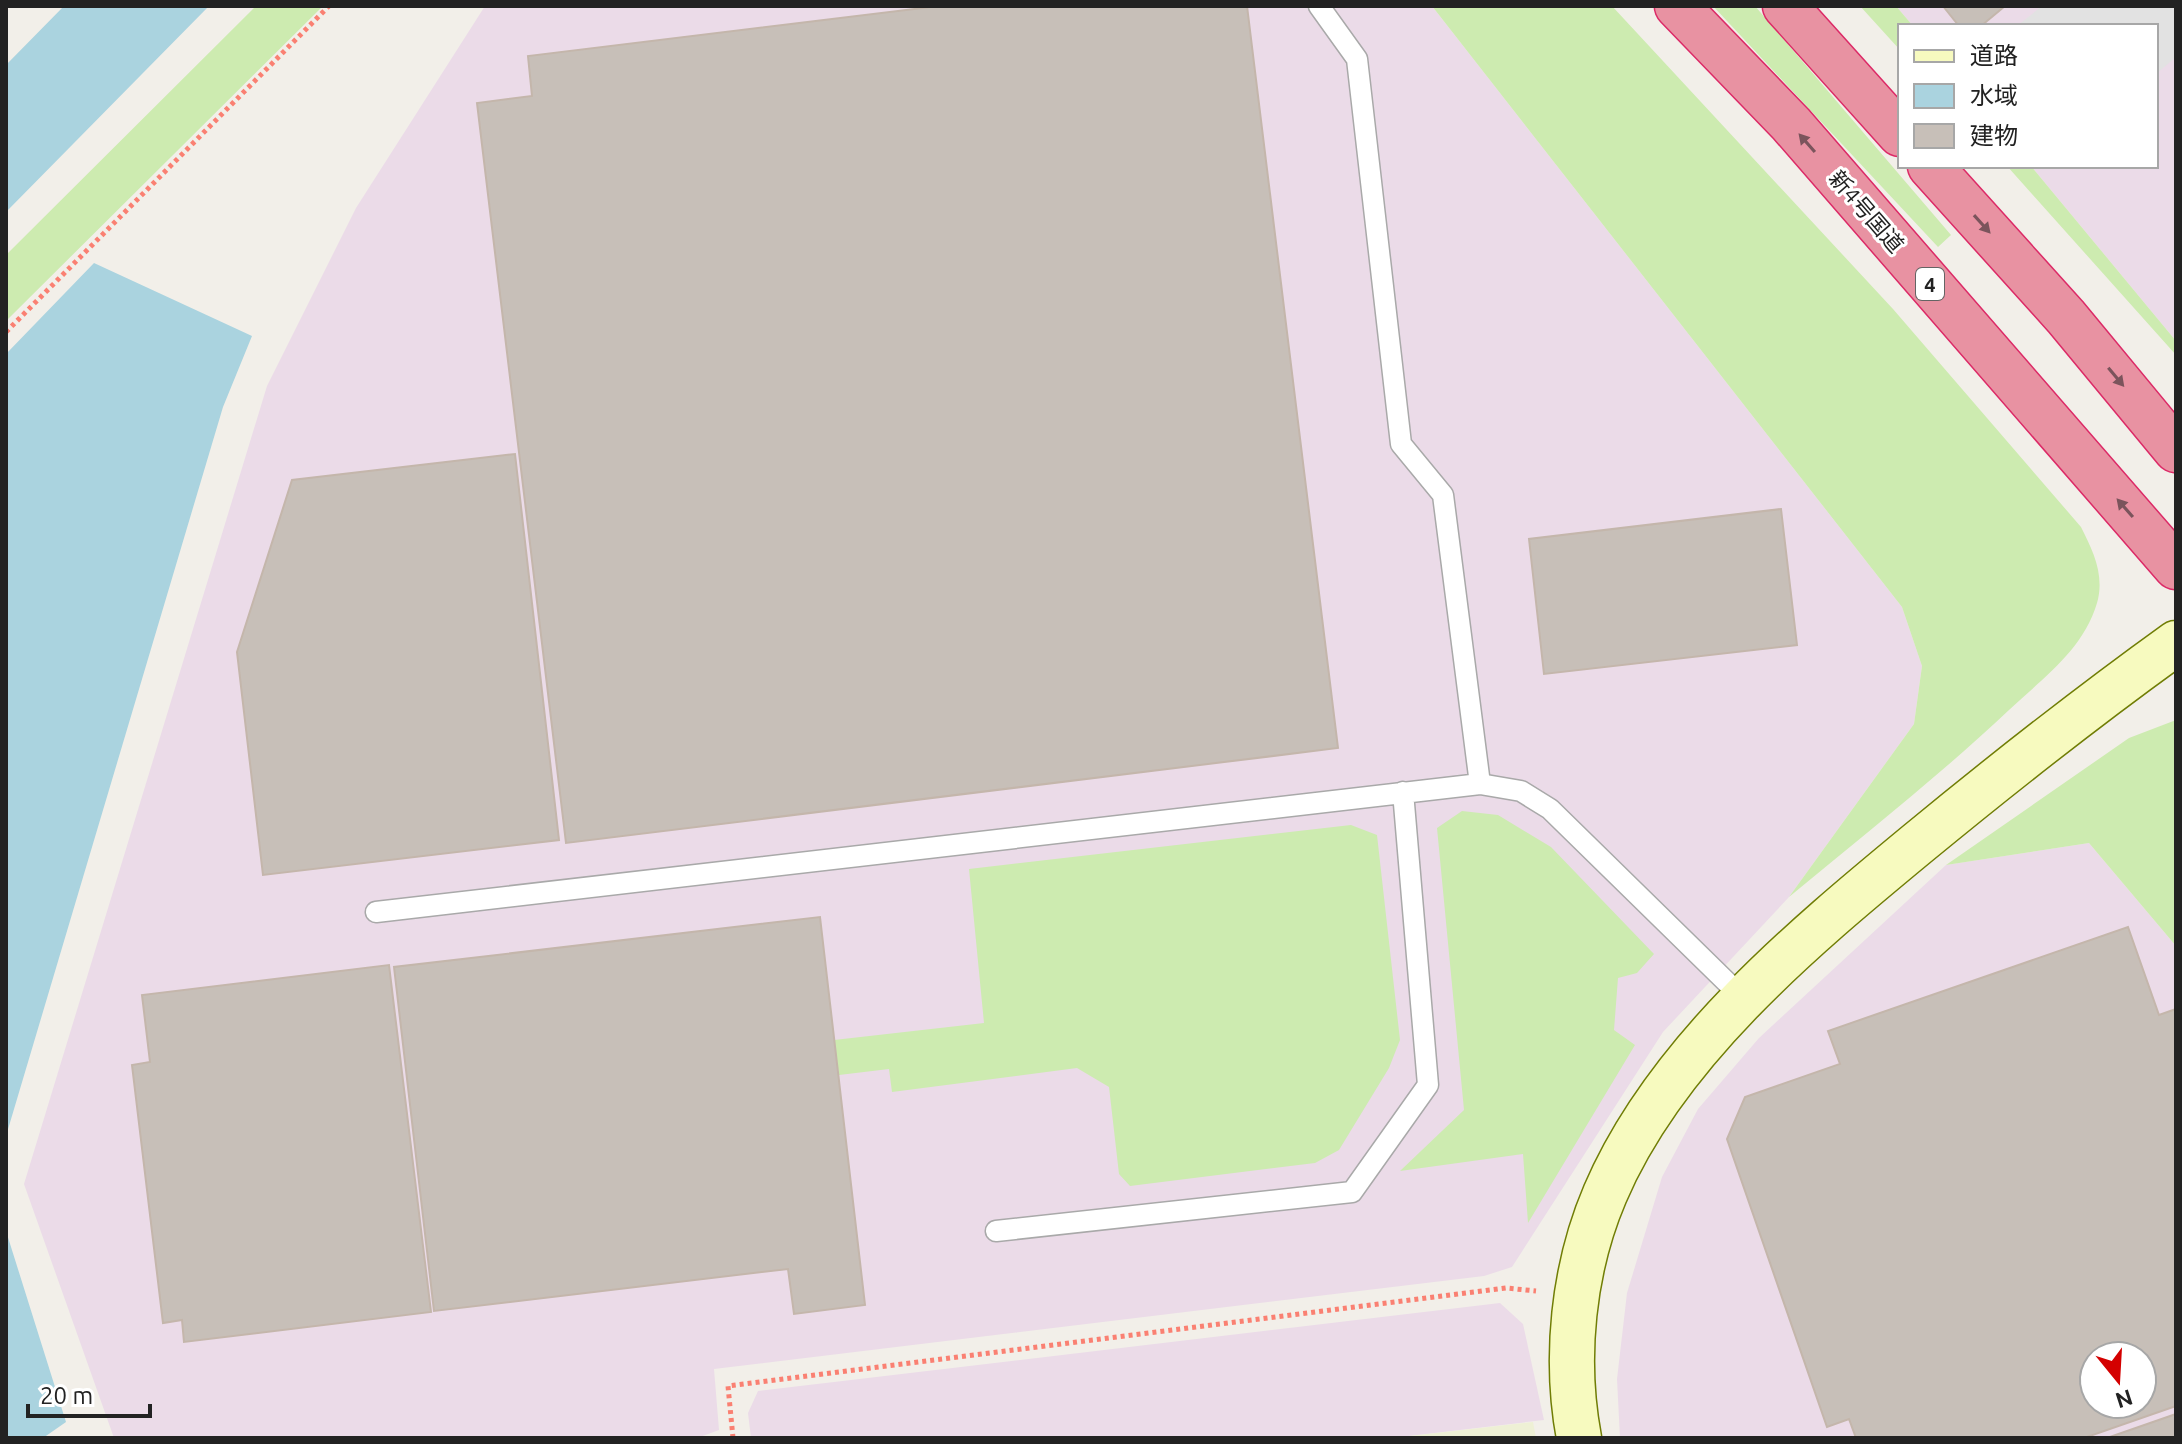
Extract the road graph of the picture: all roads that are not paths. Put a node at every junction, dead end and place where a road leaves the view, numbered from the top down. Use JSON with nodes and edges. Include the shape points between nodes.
{"nodes":[{"id":1,"x":1319,"y":6,"type":"edge"},
{"id":2,"x":1677,"y":6,"type":"edge"},
{"id":3,"x":1785,"y":6,"type":"edge"},
{"id":4,"x":1898,"y":132,"type":"edge"},
{"id":5,"x":1932,"y":168,"type":"edge"},
{"id":6,"x":2176,"y":450,"type":"edge"},
{"id":7,"x":2176,"y":567,"type":"edge"},
{"id":8,"x":2176,"y":643,"type":"edge"},
{"id":9,"x":1480,"y":784,"type":"junction"},
{"id":10,"x":1403,"y":792,"type":"junction"},
{"id":11,"x":376,"y":912,"type":"dead end"},
{"id":12,"x":1745,"y":1000,"type":"junction"},
{"id":13,"x":996,"y":1231,"type":"dead end"},
{"id":14,"x":1579,"y":1438,"type":"edge"}],
"edges":[{"from":1,"to":9,"type":"lane","via":[[1357,59],[1401,444],[1443,495]]},
{"from":7,"to":2,"type":"highway","name":"新4号国道","number":"4","one_way":true,"via":[[1791,124]]},
{"from":3,"to":4,"type":"highway"},
{"from":5,"to":6,"type":"highway","one_way":true},
{"from":8,"to":12,"type":"street","via":[[2061,727],[1860,891]]},
{"from":9,"to":10,"type":"lane"},
{"from":9,"to":12,"type":"lane","via":[[1521,791],[1550,809]]},
{"from":10,"to":11,"type":"lane"},
{"from":10,"to":13,"type":"lane","via":[[1428,1085],[1352,1192]]},
{"from":12,"to":14,"type":"street","via":[[1692,1055],[1648,1116],[1605,1193],[1577,1294],[1572,1344]]}]}
